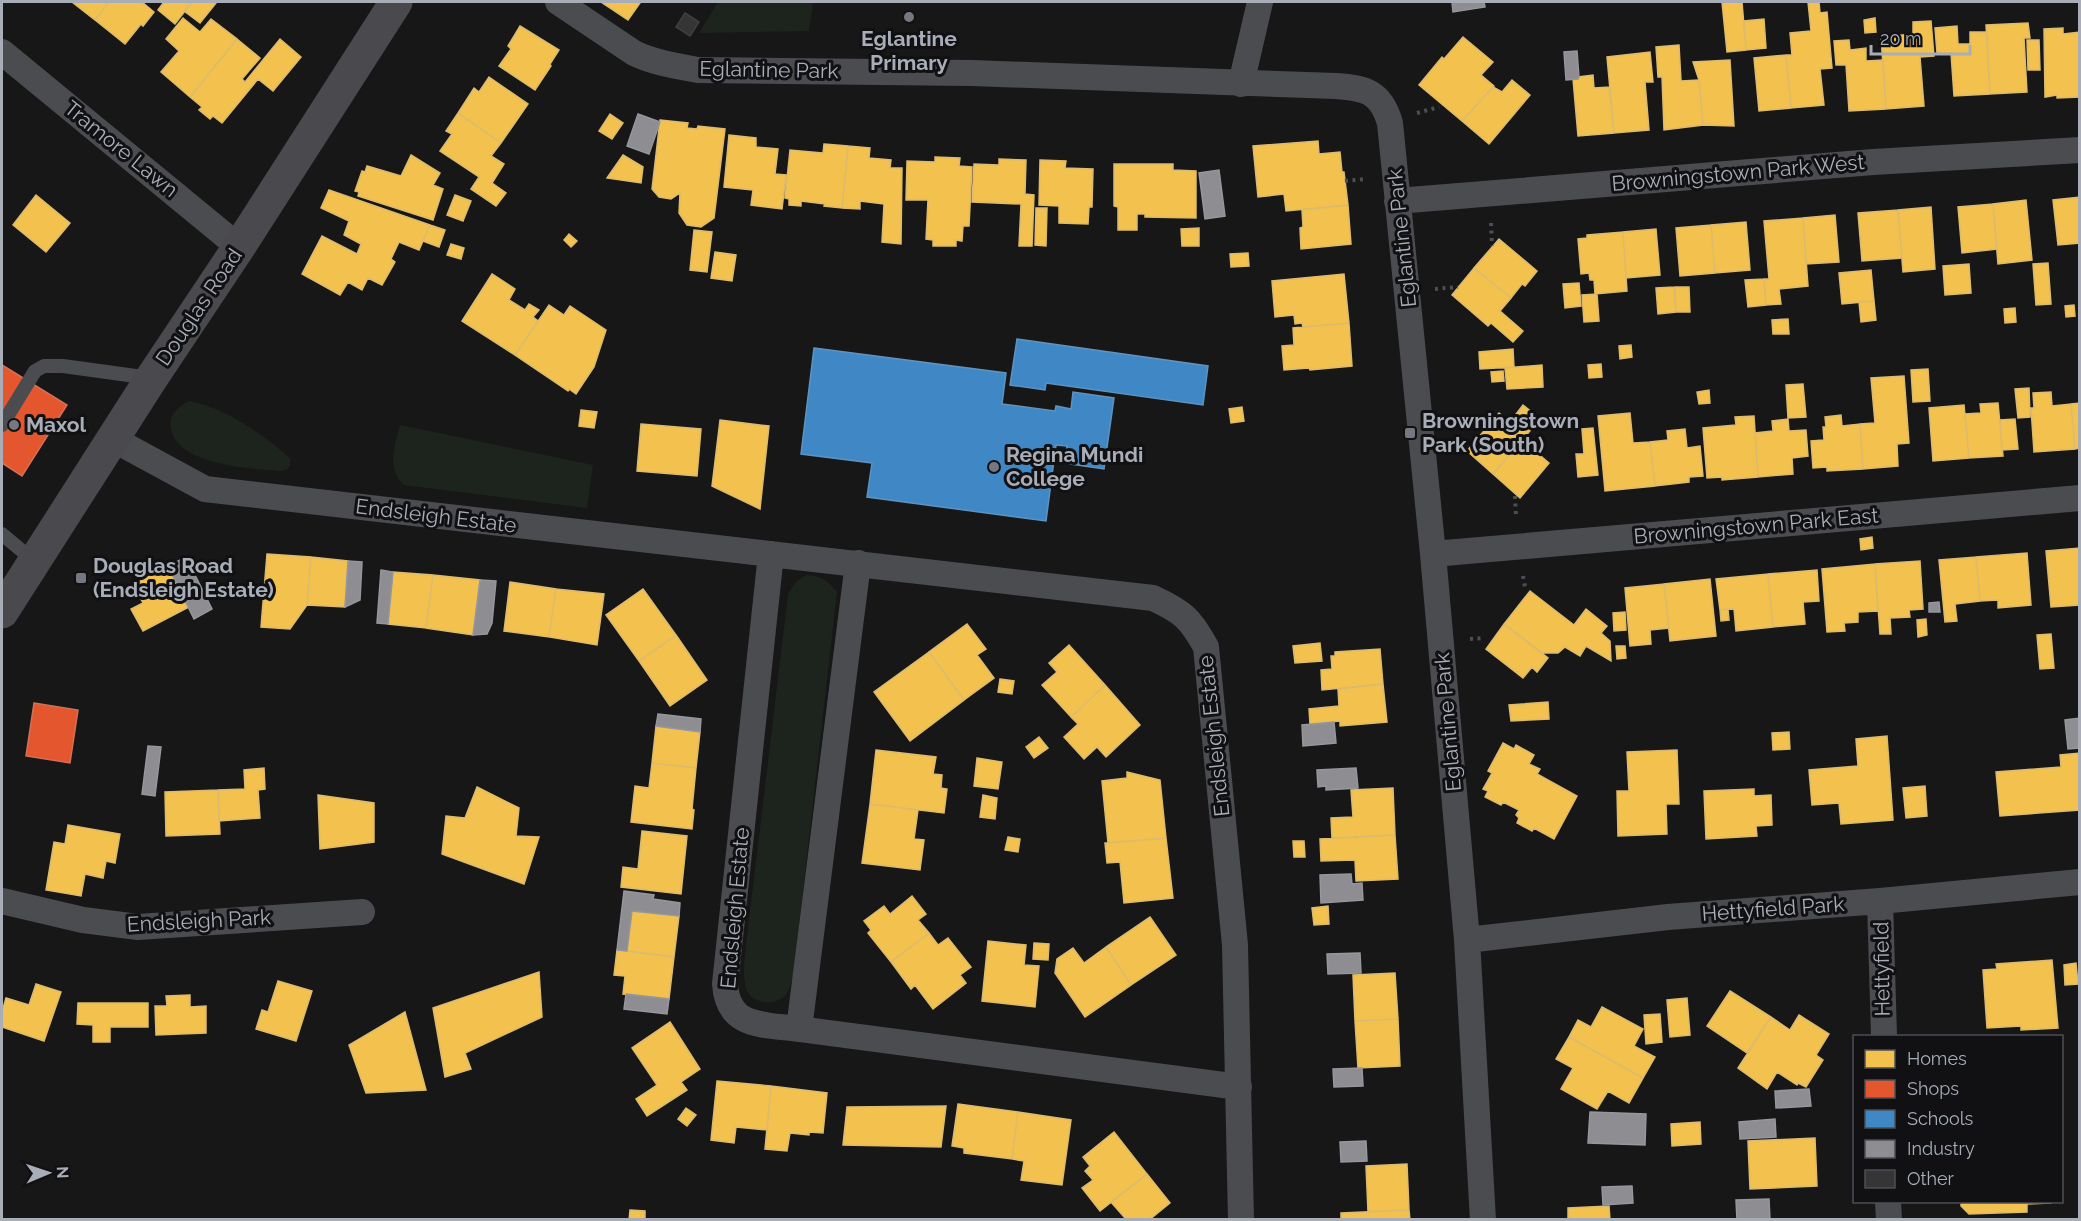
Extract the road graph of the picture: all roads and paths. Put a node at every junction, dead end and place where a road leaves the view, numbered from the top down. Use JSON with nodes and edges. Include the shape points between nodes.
{"nodes":[{"id":1,"x":396,"y":2,"type":"edge"},
{"id":2,"x":558,"y":2,"type":"edge"},
{"id":3,"x":1260,"y":2,"type":"edge"},
{"id":4,"x":2,"y":52,"type":"edge"},
{"id":5,"x":1241,"y":84,"type":"junction"},
{"id":6,"x":1439,"y":107,"type":"dead end"},
{"id":7,"x":1407,"y":116,"type":"dead end"},
{"id":8,"x":2079,"y":150,"type":"edge"},
{"id":9,"x":1367,"y":179,"type":"dead end"},
{"id":10,"x":1345,"y":181,"type":"dead end"},
{"id":11,"x":1397,"y":201,"type":"junction"},
{"id":12,"x":1491,"y":212,"type":"dead end"},
{"id":13,"x":1492,"y":246,"type":"dead end"},
{"id":14,"x":239,"y":247,"type":"junction"},
{"id":15,"x":1458,"y":287,"type":"dead end"},
{"id":16,"x":1431,"y":290,"type":"dead end"},
{"id":17,"x":151,"y":379,"type":"junction"},
{"id":18,"x":2,"y":425,"type":"edge"},
{"id":19,"x":113,"y":439,"type":"junction"},
{"id":20,"x":1515,"y":496,"type":"dead end"},
{"id":21,"x":2079,"y":498,"type":"edge"},
{"id":22,"x":1516,"y":518,"type":"dead end"},
{"id":23,"x":2,"y":534,"type":"edge"},
{"id":24,"x":771,"y":554,"type":"junction"},
{"id":25,"x":1433,"y":554,"type":"junction"},
{"id":26,"x":34,"y":561,"type":"junction"},
{"id":27,"x":858,"y":563,"type":"junction"},
{"id":28,"x":2,"y":612,"type":"edge"},
{"id":29,"x":2079,"y":882,"type":"edge"},
{"id":30,"x":2,"y":901,"type":"edge"},
{"id":31,"x":1880,"y":901,"type":"junction"},
{"id":32,"x":362,"y":912,"type":"dead end"},
{"id":33,"x":1467,"y":940,"type":"junction"},
{"id":34,"x":799,"y":1029,"type":"junction"},
{"id":35,"x":1884,"y":1035,"type":"edge"},
{"id":36,"x":1239,"y":1087,"type":"junction"},
{"id":37,"x":1888,"y":1203,"type":"edge"},
{"id":38,"x":1241,"y":1220,"type":"edge"},
{"id":39,"x":1484,"y":1220,"type":"edge"},
{"id":40,"x":1889,"y":1220,"type":"edge"}],
"edges":[{"from":1,"to":14,"type":"main road","name":"Douglas Road"},
{"from":2,"to":5,"type":"street","name":"Eglantine Park","via":[[634,53],[659,63],[698,70],[972,74]]},
{"from":3,"to":5,"type":"street"},
{"from":4,"to":14,"type":"street","name":"Tramore Lawn"},
{"from":5,"to":11,"type":"street","name":"Eglantine Park","via":[[1336,86],[1372,93],[1385,106],[1390,123]]},
{"from":6,"to":7,"type":"path"},
{"from":8,"to":11,"type":"street","name":"Browningstown Park West","via":[[1873,162]]},
{"from":9,"to":10,"type":"path"},
{"from":11,"to":25,"type":"street","name":"Eglantine Park"},
{"from":12,"to":13,"type":"path"},
{"from":14,"to":17,"type":"main road","name":"Douglas Road"},
{"from":15,"to":16,"type":"path"},
{"from":17,"to":18,"type":"lane","via":[[44,366],[35,371]]},
{"from":17,"to":19,"type":"main road","name":"Douglas Road"},
{"from":19,"to":24,"type":"street","name":"Endsleigh Estate","via":[[204,489]]},
{"from":19,"to":26,"type":"main road","name":"Douglas Road"},
{"from":20,"to":22,"type":"path"},
{"from":21,"to":25,"type":"street","name":"Browningstown Park East"},
{"from":23,"to":26,"type":"lane"},
{"from":24,"to":27,"type":"street","name":"Endsleigh Estate"},
{"from":24,"to":34,"type":"street","name":"Endsleigh Estate","via":[[725,984],[726,998],[737,1015],[749,1022]]},
{"from":25,"to":33,"type":"street","name":"Eglantine Park"},
{"from":26,"to":28,"type":"main road","name":"Douglas Road"},
{"from":27,"to":34,"type":"street"},
{"from":27,"to":36,"type":"street","name":"Endsleigh Estate","via":[[1153,598],[1178,609],[1196,629],[1206,647],[1235,945]]},
{"from":29,"to":31,"type":"street","name":"Hettyfield Park"},
{"from":30,"to":32,"type":"street","name":"Endsleigh Park","via":[[83,920],[138,927]]},
{"from":31,"to":33,"type":"street","name":"Hettyfield Park","via":[[1668,917]]},
{"from":31,"to":35,"type":"street","name":"Hettyfield"},
{"from":33,"to":39,"type":"street","name":"Eglantine Park"},
{"from":34,"to":36,"type":"street","name":"Endsleigh Estate"},
{"from":36,"to":38,"type":"street","name":"Endsleigh Estate"},
{"from":37,"to":40,"type":"street"}]}
